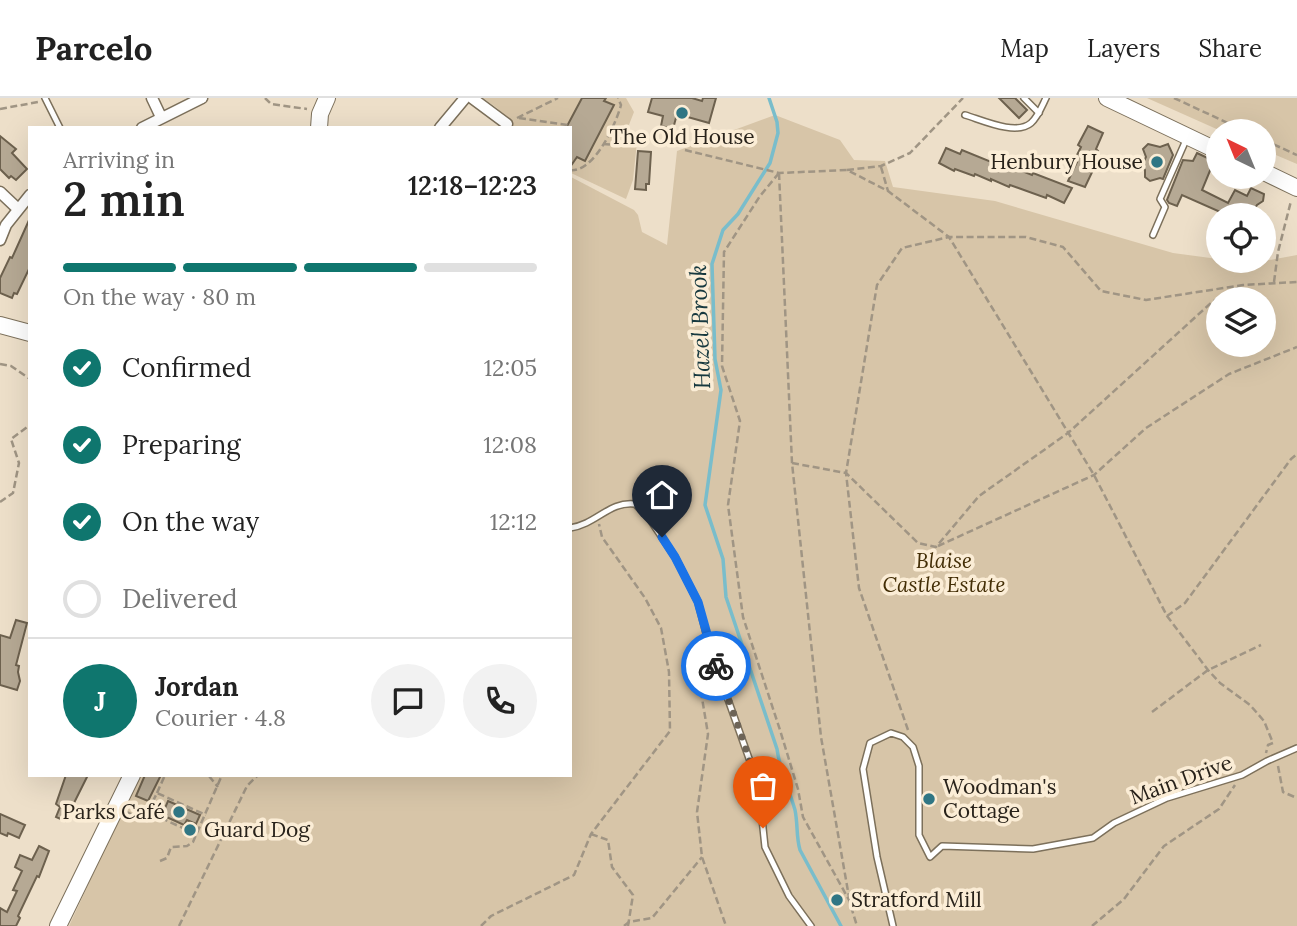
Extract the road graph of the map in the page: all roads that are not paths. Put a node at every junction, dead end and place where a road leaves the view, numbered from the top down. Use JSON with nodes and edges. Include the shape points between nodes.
{"nodes":[{"id":1,"x":46,"y":98,"type":"edge"},
{"id":2,"x":152,"y":98,"type":"edge"},
{"id":3,"x":202,"y":98,"type":"edge"},
{"id":4,"x":327,"y":98,"type":"edge"},
{"id":5,"x":465,"y":98,"type":"edge"},
{"id":6,"x":472,"y":98,"type":"edge"},
{"id":7,"x":1024,"y":98,"type":"edge"},
{"id":8,"x":1046,"y":98,"type":"edge"},
{"id":9,"x":1107,"y":98,"type":"edge"},
{"id":10,"x":1039,"y":113,"type":"junction"},
{"id":11,"x":965,"y":115,"type":"dead end"},
{"id":12,"x":161,"y":117,"type":"junction"},
{"id":13,"x":319,"y":121,"type":"edge"},
{"id":14,"x":507,"y":124,"type":"dead end"},
{"id":15,"x":59,"y":126,"type":"edge"},
{"id":16,"x":145,"y":126,"type":"edge"},
{"id":17,"x":442,"y":126,"type":"edge"},
{"id":18,"x":1187,"y":137,"type":"junction"},
{"id":19,"x":1206,"y":146,"type":"edge"},
{"id":20,"x":1276,"y":179,"type":"edge"},
{"id":21,"x":1296,"y":191,"type":"edge"},
{"id":22,"x":0,"y":192,"type":"edge"},
{"id":23,"x":28,"y":197,"type":"edge"},
{"id":24,"x":18,"y":209,"type":"junction"},
{"id":25,"x":1153,"y":235,"type":"dead end"},
{"id":26,"x":0,"y":240,"type":"edge"},
{"id":27,"x":0,"y":325,"type":"edge"},
{"id":28,"x":28,"y":332,"type":"edge"},
{"id":29,"x":572,"y":528,"type":"edge"},
{"id":30,"x":1297,"y":748,"type":"edge"},
{"id":31,"x":131,"y":777,"type":"edge"},
{"id":32,"x":58,"y":926,"type":"edge"},
{"id":33,"x":811,"y":926,"type":"edge"},
{"id":34,"x":893,"y":926,"type":"edge"}],
"edges":[{"from":1,"to":15,"type":"lane"},
{"from":2,"to":12,"type":"street"},
{"from":3,"to":12,"type":"street"},
{"from":4,"to":13,"type":"main road"},
{"from":5,"to":17,"type":"street"},
{"from":6,"to":14,"type":"street"},
{"from":7,"to":10,"type":"lane"},
{"from":8,"to":10,"type":"lane"},
{"from":9,"to":18,"type":"main road"},
{"from":10,"to":11,"type":"lane","via":[[1032,122],[1016,128]]},
{"from":12,"to":16,"type":"street"},
{"from":18,"to":19,"type":"main road"},
{"from":18,"to":25,"type":"lane","via":[[1160,199],[1165,207]]},
{"from":20,"to":21,"type":"main road"},
{"from":22,"to":24,"type":"street"},
{"from":23,"to":24,"type":"street"},
{"from":24,"to":26,"type":"street"},
{"from":27,"to":28,"type":"main road"},
{"from":29,"to":33,"type":"lane","via":[[586,526],[616,505],[635,504],[675,557],[698,602],[751,764],[765,847],[789,896]]},
{"from":30,"to":34,"type":"lane","name":"Main Drive","via":[[1242,775],[1167,798],[1093,838],[1032,849],[942,846],[930,857],[919,835],[919,766],[913,747],[891,733],[870,743],[863,769]]},
{"from":31,"to":32,"type":"main road"}]}
